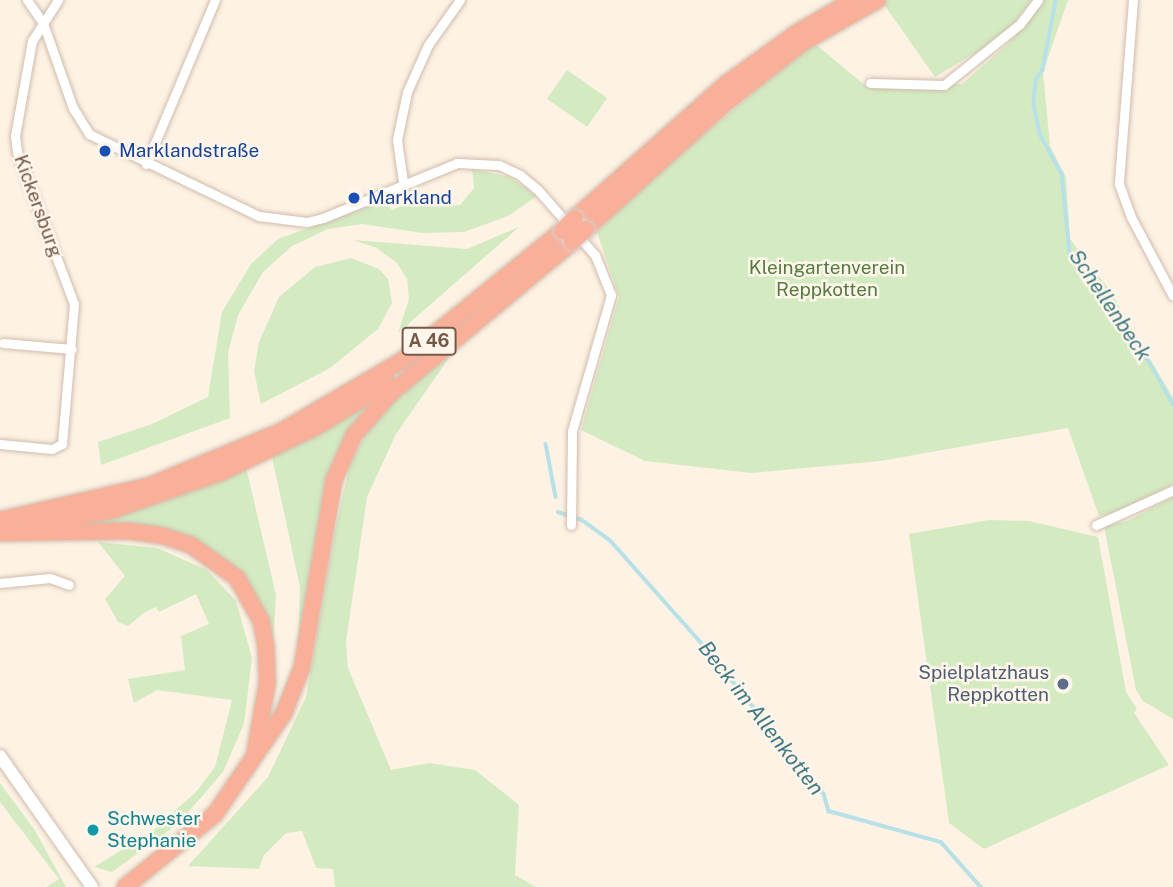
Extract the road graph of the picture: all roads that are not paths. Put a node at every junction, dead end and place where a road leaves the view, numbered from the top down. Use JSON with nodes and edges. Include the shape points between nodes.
{"nodes":[{"id":1,"x":27,"y":0,"type":"edge"},
{"id":2,"x":58,"y":0,"type":"edge"},
{"id":3,"x":215,"y":0,"type":"edge"},
{"id":4,"x":460,"y":0,"type":"edge"},
{"id":5,"x":853,"y":0,"type":"edge"},
{"id":6,"x":878,"y":0,"type":"edge"},
{"id":7,"x":1038,"y":0,"type":"edge"},
{"id":8,"x":1133,"y":0,"type":"edge"},
{"id":9,"x":43,"y":23,"type":"junction"},
{"id":10,"x":870,"y":83,"type":"dead end"},
{"id":11,"x":146,"y":164,"type":"junction"},
{"id":12,"x":403,"y":182,"type":"junction"},
{"id":13,"x":581,"y":224,"type":"junction"},
{"id":14,"x":567,"y":236,"type":"junction"},
{"id":15,"x":1173,"y":296,"type":"edge"},
{"id":16,"x":467,"y":329,"type":"junction"},
{"id":17,"x":3,"y":343,"type":"dead end"},
{"id":18,"x":72,"y":349,"type":"junction"},
{"id":19,"x":283,"y":437,"type":"junction"},
{"id":20,"x":0,"y":444,"type":"edge"},
{"id":21,"x":221,"y":466,"type":"junction"},
{"id":22,"x":1173,"y":490,"type":"edge"},
{"id":23,"x":0,"y":520,"type":"edge"},
{"id":24,"x":571,"y":523,"type":"dead end"},
{"id":25,"x":1096,"y":525,"type":"dead end"},
{"id":26,"x":0,"y":530,"type":"edge"},
{"id":27,"x":0,"y":583,"type":"edge"},
{"id":28,"x":69,"y":585,"type":"dead end"},
{"id":29,"x":0,"y":756,"type":"edge"},
{"id":30,"x":255,"y":756,"type":"junction"},
{"id":31,"x":46,"y":818,"type":"junction"},
{"id":32,"x":180,"y":847,"type":"junction"},
{"id":33,"x":85,"y":887,"type":"edge"},
{"id":34,"x":92,"y":887,"type":"edge"},
{"id":35,"x":125,"y":887,"type":"edge"},
{"id":36,"x":134,"y":887,"type":"edge"}],
"edges":[{"from":1,"to":9,"type":"street"},
{"from":2,"to":9,"type":"street"},
{"from":3,"to":11,"type":"street"},
{"from":4,"to":12,"type":"street","via":[[428,45],[407,92],[397,140]]},
{"from":5,"to":13,"type":"highway","number":"A 46","via":[[795,34],[726,84]]},
{"from":6,"to":13,"type":"highway","number":"A 46","via":[[802,43]]},
{"from":7,"to":10,"type":"street","via":[[1020,24],[944,85]]},
{"from":8,"to":15,"type":"street","via":[[1119,184],[1131,217]]},
{"from":9,"to":11,"type":"street","via":[[73,108],[89,134]]},
{"from":9,"to":18,"type":"street","name":"Kickersburg","via":[[32,41],[15,136],[74,304]]},
{"from":11,"to":12,"type":"street","via":[[249,212],[289,222],[323,218]]},
{"from":12,"to":24,"type":"street","via":[[457,163],[477,162],[520,174],[564,217],[604,271],[611,295],[608,316],[572,431]]},
{"from":13,"to":14,"type":"highway","number":"A 46","bridge":true},
{"from":14,"to":16,"type":"highway","number":"A 46"},
{"from":14,"to":19,"type":"highway","number":"A 46","via":[[403,360]]},
{"from":16,"to":19,"type":"highway","number":"A 46","via":[[347,409]]},
{"from":16,"to":30,"type":"highway","via":[[377,406],[343,457],[323,538],[302,667],[284,713]]},
{"from":17,"to":18,"type":"street"},
{"from":18,"to":20,"type":"street","name":"Kickersburg","via":[[60,448]]},
{"from":19,"to":21,"type":"highway","number":"A 46"},
{"from":21,"to":23,"type":"highway","number":"A 46"},
{"from":21,"to":26,"type":"highway","number":"A 46","via":[[159,497],[79,519]]},
{"from":22,"to":25,"type":"street"},
{"from":26,"to":30,"type":"highway","via":[[129,531],[163,536],[202,551],[237,578],[261,621],[266,647],[267,684]]},
{"from":27,"to":28,"type":"street","via":[[50,578]]},
{"from":29,"to":31,"type":"main road"},
{"from":30,"to":32,"type":"highway","via":[[230,795]]},
{"from":31,"to":33,"type":"main road"},
{"from":31,"to":34,"type":"main road"},
{"from":32,"to":35,"type":"highway"},
{"from":32,"to":36,"type":"highway"}]}
